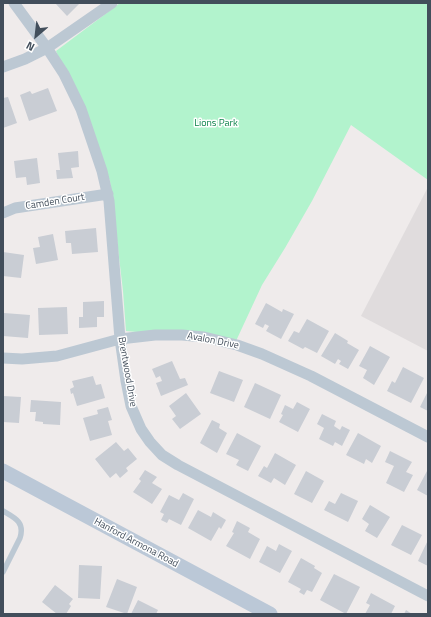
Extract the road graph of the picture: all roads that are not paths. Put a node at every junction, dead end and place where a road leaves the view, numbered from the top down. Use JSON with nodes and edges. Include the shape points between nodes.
{"nodes":[{"id":1,"x":14,"y":3,"type":"edge"},
{"id":2,"x":112,"y":3,"type":"edge"},
{"id":3,"x":47,"y":48,"type":"junction"},
{"id":4,"x":3,"y":67,"type":"edge"},
{"id":5,"x":108,"y":194,"type":"junction"},
{"id":6,"x":3,"y":212,"type":"edge"},
{"id":7,"x":120,"y":339,"type":"junction"},
{"id":8,"x":3,"y":358,"type":"edge"},
{"id":9,"x":428,"y":437,"type":"edge"},
{"id":10,"x":3,"y":472,"type":"edge"},
{"id":11,"x":3,"y":512,"type":"edge"},
{"id":12,"x":3,"y":572,"type":"edge"},
{"id":13,"x":428,"y":596,"type":"edge"},
{"id":14,"x":270,"y":614,"type":"edge"}],
"edges":[{"from":1,"to":3,"type":"street","name":"Brentwood Drive"},
{"from":2,"to":3,"type":"street"},
{"from":3,"to":4,"type":"street"},
{"from":3,"to":5,"type":"street","name":"Brentwood Drive","via":[[64,74],[81,109]]},
{"from":5,"to":6,"type":"street","name":"Camden Court"},
{"from":5,"to":7,"type":"street","name":"Brentwood Drive"},
{"from":7,"to":8,"type":"street","name":"Avalon Drive","via":[[57,356]]},
{"from":7,"to":9,"type":"street","name":"Avalon Drive","via":[[182,335],[237,345],[311,376]]},
{"from":7,"to":13,"type":"street","name":"Brentwood Drive","via":[[131,406],[141,429],[162,455]]},
{"from":10,"to":14,"type":"main road","name":"Hanford Armona Road"},
{"from":11,"to":12,"type":"lane","via":[[19,522],[22,532]]}]}
